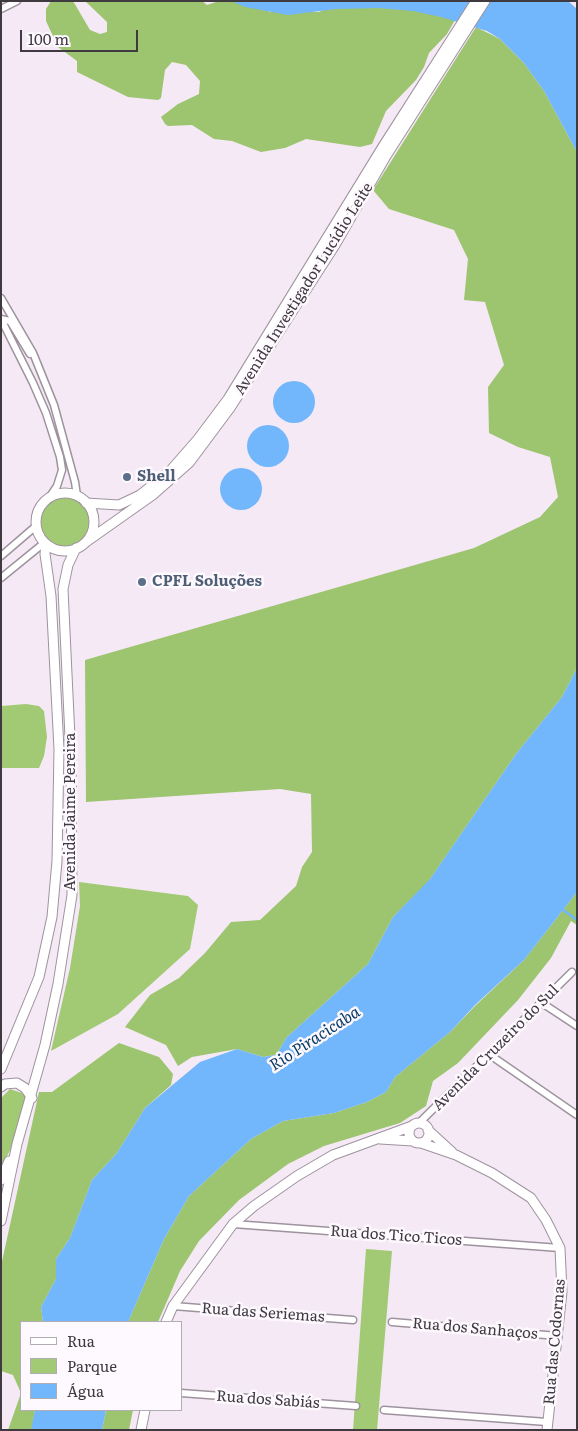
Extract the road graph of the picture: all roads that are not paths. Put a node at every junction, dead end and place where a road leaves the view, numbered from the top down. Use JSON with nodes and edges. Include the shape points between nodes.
{"nodes":[{"id":1,"x":17,"y":1,"type":"edge"},
{"id":2,"x":476,"y":1,"type":"edge"},
{"id":3,"x":484,"y":1,"type":"edge"},
{"id":4,"x":1,"y":9,"type":"edge"},
{"id":5,"x":460,"y":34,"type":"junction"},
{"id":6,"x":1,"y":298,"type":"edge"},
{"id":7,"x":1,"y":319,"type":"edge"},
{"id":8,"x":37,"y":363,"type":"junction"},
{"id":9,"x":77,"y":496,"type":"junction"},
{"id":10,"x":49,"y":498,"type":"junction"},
{"id":11,"x":86,"y":503,"type":"junction"},
{"id":12,"x":36,"y":526,"type":"junction"},
{"id":13,"x":86,"y":542,"type":"junction"},
{"id":14,"x":45,"y":543,"type":"junction"},
{"id":15,"x":76,"y":548,"type":"junction"},
{"id":16,"x":1,"y":556,"type":"edge"},
{"id":17,"x":1,"y":578,"type":"edge"},
{"id":18,"x":572,"y":972,"type":"dead end"},
{"id":19,"x":542,"y":1003,"type":"junction"},
{"id":20,"x":577,"y":1026,"type":"edge"},
{"id":21,"x":490,"y":1055,"type":"junction"},
{"id":22,"x":1,"y":1069,"type":"edge"},
{"id":23,"x":1,"y":1087,"type":"edge"},
{"id":24,"x":32,"y":1098,"type":"junction"},
{"id":25,"x":577,"y":1115,"type":"edge"},
{"id":26,"x":416,"y":1125,"type":"junction"},
{"id":27,"x":428,"y":1130,"type":"junction"},
{"id":28,"x":375,"y":1138,"type":"junction"},
{"id":29,"x":417,"y":1142,"type":"junction"},
{"id":30,"x":17,"y":1144,"type":"junction"},
{"id":31,"x":456,"y":1156,"type":"junction"},
{"id":32,"x":1,"y":1180,"type":"edge"},
{"id":33,"x":1,"y":1221,"type":"edge"},
{"id":34,"x":233,"y":1224,"type":"junction"},
{"id":35,"x":560,"y":1248,"type":"junction"},
{"id":36,"x":173,"y":1306,"type":"junction"},
{"id":37,"x":353,"y":1320,"type":"dead end"},
{"id":38,"x":166,"y":1321,"type":"edge"},
{"id":39,"x":392,"y":1322,"type":"dead end"},
{"id":40,"x":558,"y":1336,"type":"junction"},
{"id":41,"x":182,"y":1393,"type":"edge"},
{"id":42,"x":356,"y":1406,"type":"dead end"},
{"id":43,"x":384,"y":1410,"type":"dead end"},
{"id":44,"x":145,"y":1411,"type":"edge"},
{"id":45,"x":547,"y":1426,"type":"edge"},
{"id":46,"x":141,"y":1430,"type":"edge"}],
"edges":[{"from":1,"to":4,"type":"street"},
{"from":2,"to":5,"type":"main road","name":"Avenida Investigador Lucídio Leite"},
{"from":3,"to":5,"type":"main road","name":"Avenida Investigador Lucídio Leite"},
{"from":5,"to":11,"type":"main road","name":"Avenida Investigador Lucídio Leite","via":[[382,148],[228,399],[198,439],[170,471],[140,495],[118,505]]},
{"from":5,"to":13,"type":"main road","name":"Avenida Investigador Lucídio Leite","via":[[335,245],[230,408],[190,463],[154,494]]},
{"from":6,"to":8,"type":"street"},
{"from":7,"to":8,"type":"street","via":[[10,321]]},
{"from":7,"to":10,"type":"street","via":[[46,413],[60,457],[62,470]]},
{"from":8,"to":9,"type":"street","via":[[54,405]]},
{"from":9,"to":10,"type":"main road","via":[[63,494]]},
{"from":9,"to":11,"type":"main road"},
{"from":10,"to":12,"type":"main road","via":[[36,516]]},
{"from":11,"to":13,"type":"main road","via":[[91,510],[93,527]]},
{"from":12,"to":14,"type":"main road"},
{"from":12,"to":16,"type":"street"},
{"from":13,"to":15,"type":"main road"},
{"from":14,"to":15,"type":"main road","via":[[60,551]]},
{"from":14,"to":17,"type":"street"},
{"from":14,"to":22,"type":"main road","name":"Avenida Jaime Pereira","via":[[59,749],[57,861],[52,917],[39,977]]},
{"from":15,"to":24,"type":"main road","name":"Avenida Jaime Pereira","via":[[63,589],[72,759],[72,895],[58,984]]},
{"from":18,"to":19,"type":"street","name":"Avenida Cruzeiro do Sul"},
{"from":19,"to":20,"type":"street"},
{"from":19,"to":21,"type":"street","name":"Avenida Cruzeiro do Sul"},
{"from":21,"to":25,"type":"street"},
{"from":21,"to":26,"type":"street","name":"Avenida Cruzeiro do Sul"},
{"from":23,"to":24,"type":"main road","via":[[17,1083]]},
{"from":24,"to":30,"type":"main road","name":"Avenida Jaime Pereira"},
{"from":26,"to":27,"type":"main road","name":"Rua das Codornas"},
{"from":26,"to":28,"type":"main road","name":"Avenida Cruzeiro do Sul"},
{"from":26,"to":29,"type":"main road","via":[[409,1134]]},
{"from":27,"to":29,"type":"main road","via":[[428,1138]]},
{"from":27,"to":31,"type":"main road","name":"Rua das Codornas"},
{"from":28,"to":29,"type":"main road","name":"Avenida Cruzeiro do Sul"},
{"from":28,"to":34,"type":"main road","name":"Avenida Cruzeiro do Sul","via":[[333,1155],[297,1176]]},
{"from":29,"to":31,"type":"main road","name":"Rua das Codornas"},
{"from":30,"to":32,"type":"main road"},
{"from":30,"to":33,"type":"main road","name":"Avenida Jaime Pereira"},
{"from":31,"to":35,"type":"main road","name":"Rua das Codornas","via":[[492,1173],[531,1198]]},
{"from":34,"to":35,"type":"street","name":"Rua dos Tico Ticos"},
{"from":34,"to":36,"type":"main road","name":"Avenida Cruzeiro do Sul"},
{"from":35,"to":40,"type":"main road","name":"Rua das Codornas","via":[[562,1292]]},
{"from":36,"to":37,"type":"street","name":"Rua das Seriemas"},
{"from":36,"to":38,"type":"main road","name":"Avenida Cruzeiro do Sul"},
{"from":39,"to":40,"type":"street","name":"Rua dos Sanhaços"},
{"from":40,"to":45,"type":"main road","name":"Rua das Codornas"},
{"from":41,"to":42,"type":"street","name":"Rua dos Sabiás"},
{"from":43,"to":45,"type":"street"},
{"from":44,"to":46,"type":"main road"}]}
